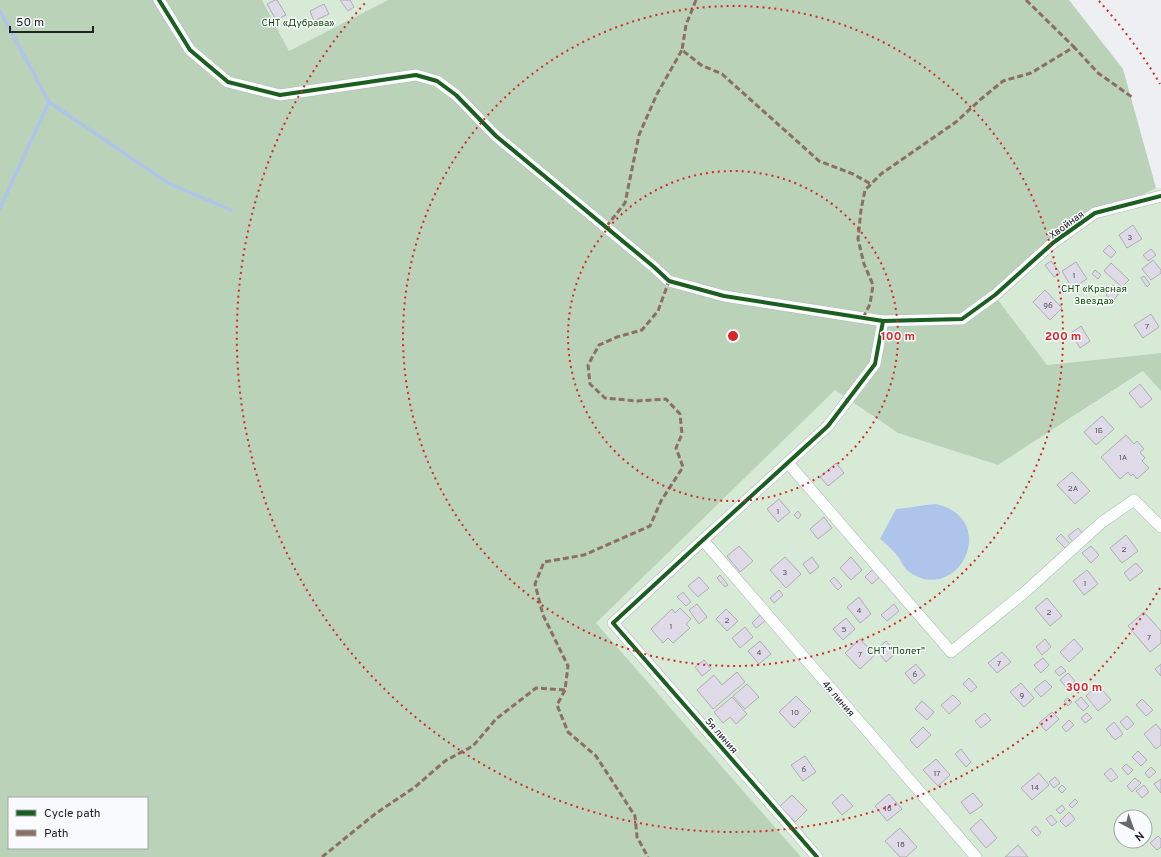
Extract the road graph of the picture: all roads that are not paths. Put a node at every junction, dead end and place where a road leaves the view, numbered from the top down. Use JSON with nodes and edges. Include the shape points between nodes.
{"nodes":[{"id":1,"x":159,"y":0,"type":"edge"},
{"id":2,"x":1161,"y":196,"type":"edge"},
{"id":3,"x":883,"y":321,"type":"junction"},
{"id":4,"x":788,"y":463,"type":"junction"},
{"id":5,"x":1161,"y":527,"type":"edge"},
{"id":6,"x":703,"y":540,"type":"junction"},
{"id":7,"x":818,"y":857,"type":"edge"},
{"id":8,"x":976,"y":857,"type":"edge"}],
"edges":[{"from":1,"to":3,"type":"street","name":"Хвойная","via":[[190,50],[228,82],[280,95],[416,75],[437,81],[456,95],[496,136],[670,281],[724,296]]},
{"from":2,"to":3,"type":"street","name":"Хвойная","via":[[1095,212],[1054,242],[996,295],[962,319]]},
{"from":3,"to":4,"type":"street","via":[[875,364],[828,426]]},
{"from":4,"to":5,"type":"street","via":[[952,652],[1025,592],[1101,523],[1134,500]]},
{"from":4,"to":6,"type":"street"},
{"from":6,"to":7,"type":"street","name":"5я линия","via":[[614,623]]},
{"from":6,"to":8,"type":"street","name":"4я линия"}]}
